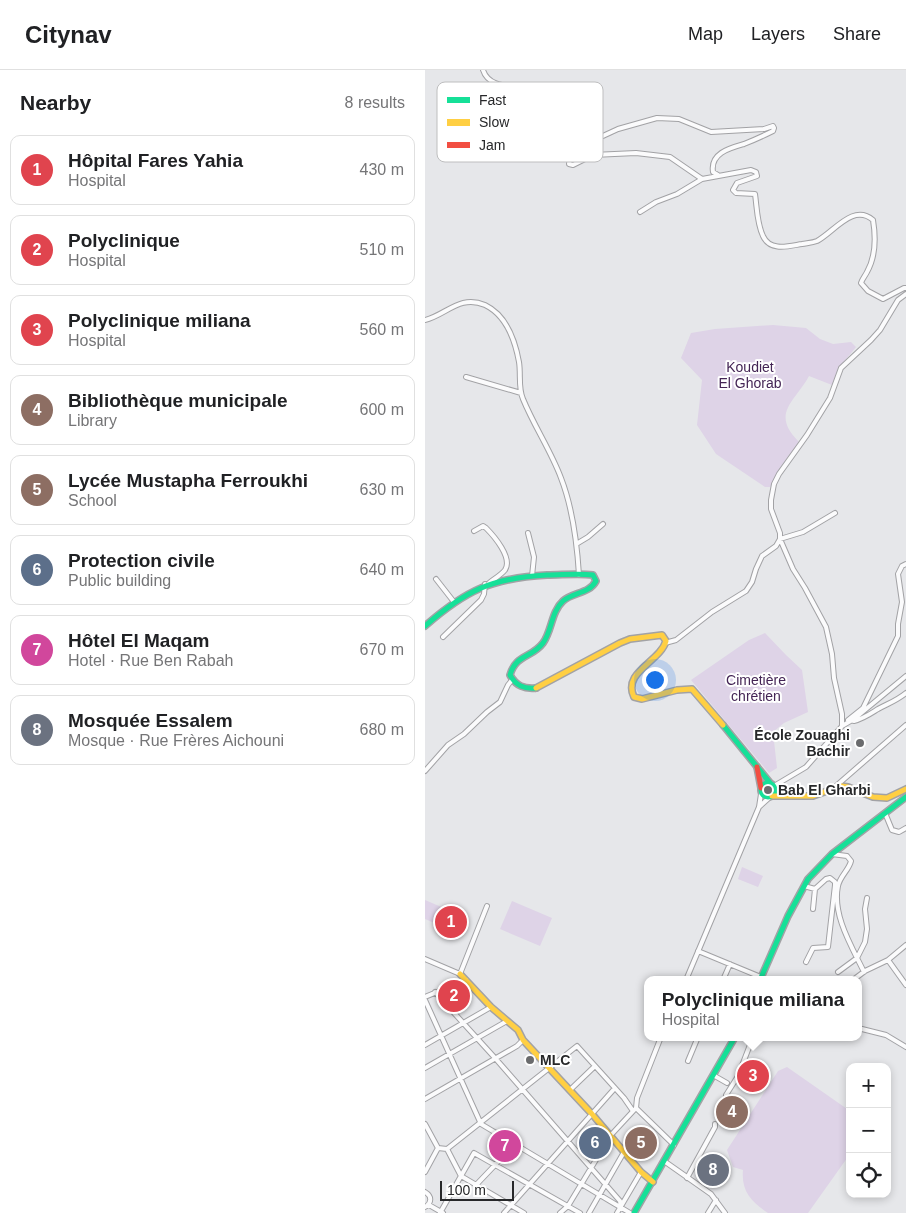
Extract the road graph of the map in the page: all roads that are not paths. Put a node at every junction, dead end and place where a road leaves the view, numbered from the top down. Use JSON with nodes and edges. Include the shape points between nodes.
{"nodes":[{"id":1,"x":483,"y":70,"type":"edge"},
{"id":2,"x":494,"y":82,"type":"edge"},
{"id":3,"x":603,"y":136,"type":"edge"},
{"id":4,"x":603,"y":155,"type":"edge"},
{"id":5,"x":569,"y":162,"type":"edge"},
{"id":6,"x":580,"y":162,"type":"edge"},
{"id":7,"x":719,"y":176,"type":"junction"},
{"id":8,"x":702,"y":179,"type":"junction"},
{"id":9,"x":639,"y":212,"type":"dead end"},
{"id":10,"x":906,"y":288,"type":"edge"},
{"id":11,"x":906,"y":294,"type":"edge"},
{"id":12,"x":425,"y":320,"type":"edge"},
{"id":13,"x":466,"y":377,"type":"dead end"},
{"id":14,"x":521,"y":393,"type":"junction"},
{"id":15,"x":835,"y":512,"type":"dead end"},
{"id":16,"x":603,"y":524,"type":"dead end"},
{"id":17,"x":474,"y":531,"type":"dead end"},
{"id":18,"x":528,"y":533,"type":"dead end"},
{"id":19,"x":780,"y":539,"type":"junction"},
{"id":20,"x":577,"y":544,"type":"junction"},
{"id":21,"x":906,"y":564,"type":"edge"},
{"id":22,"x":906,"y":571,"type":"edge"},
{"id":23,"x":899,"y":572,"type":"junction"},
{"id":24,"x":579,"y":575,"type":"junction"},
{"id":25,"x":532,"y":576,"type":"junction"},
{"id":26,"x":436,"y":579,"type":"dead end"},
{"id":27,"x":487,"y":584,"type":"junction"},
{"id":28,"x":454,"y":602,"type":"junction"},
{"id":29,"x":425,"y":626,"type":"edge"},
{"id":30,"x":443,"y":637,"type":"dead end"},
{"id":31,"x":665,"y":643,"type":"junction"},
{"id":32,"x":906,"y":676,"type":"edge"},
{"id":33,"x":512,"y":680,"type":"junction"},
{"id":34,"x":906,"y":693,"type":"edge"},
{"id":35,"x":849,"y":722,"type":"junction"},
{"id":36,"x":842,"y":726,"type":"junction"},
{"id":37,"x":906,"y":726,"type":"edge"},
{"id":38,"x":757,"y":767,"type":"junction"},
{"id":39,"x":425,"y":771,"type":"edge"},
{"id":40,"x":773,"y":786,"type":"junction"},
{"id":41,"x":835,"y":787,"type":"junction"},
{"id":42,"x":906,"y":789,"type":"edge"},
{"id":43,"x":761,"y":791,"type":"junction"},
{"id":44,"x":797,"y":796,"type":"junction"},
{"id":45,"x":771,"y":797,"type":"junction"},
{"id":46,"x":906,"y":797,"type":"edge"},
{"id":47,"x":759,"y":808,"type":"junction"},
{"id":48,"x":885,"y":813,"type":"junction"},
{"id":49,"x":906,"y":828,"type":"edge"},
{"id":50,"x":831,"y":854,"type":"junction"},
{"id":51,"x":804,"y":886,"type":"junction"},
{"id":52,"x":815,"y":889,"type":"junction"},
{"id":53,"x":867,"y":898,"type":"dead end"},
{"id":54,"x":487,"y":906,"type":"dead end"},
{"id":55,"x":813,"y":909,"type":"dead end"},
{"id":56,"x":906,"y":945,"type":"edge"},
{"id":57,"x":698,"y":951,"type":"junction"},
{"id":58,"x":857,"y":958,"type":"junction"},
{"id":59,"x":425,"y":959,"type":"edge"},
{"id":60,"x":888,"y":960,"type":"junction"},
{"id":61,"x":806,"y":962,"type":"dead end"},
{"id":62,"x":730,"y":964,"type":"junction"},
{"id":63,"x":838,"y":972,"type":"dead end"},
{"id":64,"x":864,"y":972,"type":"junction"},
{"id":65,"x":460,"y":974,"type":"junction"},
{"id":66,"x":688,"y":976,"type":"edge"},
{"id":67,"x":725,"y":976,"type":"edge"},
{"id":68,"x":754,"y":976,"type":"edge"},
{"id":69,"x":761,"y":976,"type":"edge"},
{"id":70,"x":858,"y":976,"type":"edge"},
{"id":71,"x":466,"y":980,"type":"junction"},
{"id":72,"x":906,"y":984,"type":"edge"},
{"id":73,"x":435,"y":992,"type":"junction"},
{"id":74,"x":425,"y":998,"type":"edge"},
{"id":75,"x":491,"y":1007,"type":"junction"},
{"id":76,"x":507,"y":1021,"type":"junction"},
{"id":77,"x":462,"y":1023,"type":"junction"},
{"id":78,"x":862,"y":1029,"type":"edge"},
{"id":79,"x":441,"y":1036,"type":"junction"},
{"id":80,"x":476,"y":1038,"type":"junction"},
{"id":81,"x":523,"y":1040,"type":"junction"},
{"id":82,"x":659,"y":1041,"type":"edge"},
{"id":83,"x":696,"y":1041,"type":"edge"},
{"id":84,"x":733,"y":1041,"type":"edge"},
{"id":85,"x":751,"y":1041,"type":"edge"},
{"id":86,"x":425,"y":1045,"type":"edge"},
{"id":87,"x":906,"y":1047,"type":"edge"},
{"id":88,"x":449,"y":1054,"type":"junction"},
{"id":89,"x":495,"y":1058,"type":"junction"},
{"id":90,"x":688,"y":1061,"type":"dead end"},
{"id":91,"x":595,"y":1066,"type":"junction"},
{"id":92,"x":425,"y":1068,"type":"edge"},
{"id":93,"x":550,"y":1068,"type":"junction"},
{"id":94,"x":713,"y":1075,"type":"junction"},
{"id":95,"x":460,"y":1078,"type":"junction"},
{"id":96,"x":727,"y":1083,"type":"dead end"},
{"id":97,"x":615,"y":1088,"type":"junction"},
{"id":98,"x":523,"y":1090,"type":"junction"},
{"id":99,"x":570,"y":1090,"type":"junction"},
{"id":100,"x":726,"y":1095,"type":"dead end"},
{"id":101,"x":625,"y":1098,"type":"junction"},
{"id":102,"x":637,"y":1098,"type":"junction"},
{"id":103,"x":425,"y":1099,"type":"edge"},
{"id":104,"x":634,"y":1109,"type":"junction"},
{"id":105,"x":592,"y":1114,"type":"junction"},
{"id":106,"x":425,"y":1124,"type":"edge"},
{"id":107,"x":481,"y":1124,"type":"junction"},
{"id":108,"x":715,"y":1124,"type":"dead end"},
{"id":109,"x":611,"y":1135,"type":"junction"},
{"id":110,"x":568,"y":1141,"type":"junction"},
{"id":111,"x":515,"y":1144,"type":"junction"},
{"id":112,"x":674,"y":1145,"type":"junction"},
{"id":113,"x":439,"y":1148,"type":"junction"},
{"id":114,"x":447,"y":1149,"type":"junction"},
{"id":115,"x":624,"y":1152,"type":"junction"},
{"id":116,"x":664,"y":1162,"type":"junction"},
{"id":117,"x":547,"y":1164,"type":"junction"},
{"id":118,"x":495,"y":1165,"type":"junction"},
{"id":119,"x":591,"y":1167,"type":"junction"},
{"id":120,"x":425,"y":1172,"type":"edge"},
{"id":121,"x":641,"y":1172,"type":"junction"},
{"id":122,"x":461,"y":1176,"type":"junction"},
{"id":123,"x":687,"y":1178,"type":"junction"},
{"id":124,"x":653,"y":1182,"type":"junction"},
{"id":125,"x":529,"y":1184,"type":"junction"},
{"id":126,"x":581,"y":1184,"type":"junction"},
{"id":127,"x":605,"y":1184,"type":"junction"},
{"id":128,"x":476,"y":1185,"type":"junction"},
{"id":129,"x":425,"y":1192,"type":"edge"},
{"id":130,"x":599,"y":1196,"type":"junction"},
{"id":131,"x":716,"y":1200,"type":"junction"},
{"id":132,"x":511,"y":1205,"type":"junction"},
{"id":133,"x":427,"y":1206,"type":"edge"},
{"id":134,"x":568,"y":1206,"type":"junction"},
{"id":135,"x":621,"y":1206,"type":"junction"},
{"id":136,"x":441,"y":1213,"type":"edge"},
{"id":137,"x":504,"y":1213,"type":"edge"},
{"id":138,"x":524,"y":1213,"type":"edge"},
{"id":139,"x":560,"y":1213,"type":"edge"},
{"id":140,"x":580,"y":1213,"type":"edge"},
{"id":141,"x":589,"y":1213,"type":"edge"},
{"id":142,"x":617,"y":1213,"type":"edge"},
{"id":143,"x":630,"y":1213,"type":"edge"},
{"id":144,"x":634,"y":1213,"type":"edge"},
{"id":145,"x":708,"y":1213,"type":"edge"},
{"id":146,"x":725,"y":1213,"type":"edge"}],
"edges":[{"from":1,"to":2,"type":"street"},
{"from":3,"to":7,"type":"street","via":[[657,118],[691,123],[711,132],[773,126],[773,131],[726,149],[716,158],[712,166],[713,172]]},
{"from":4,"to":8,"type":"street","via":[[636,153],[670,157]]},
{"from":5,"to":6,"type":"street","via":[[573,166]]},
{"from":7,"to":8,"type":"street"},
{"from":7,"to":10,"type":"street","via":[[751,170],[756,172],[757,176],[737,183],[733,190],[736,194],[755,194],[763,237],[780,248],[813,243],[849,218],[867,215],[873,220],[875,253],[861,283],[883,299]]},
{"from":8,"to":9,"type":"street"},
{"from":11,"to":19,"type":"street","via":[[898,300],[880,330],[841,368],[830,398],[779,474],[774,484],[771,509]]},
{"from":12,"to":14,"type":"street","via":[[465,302],[477,302],[497,313],[511,334],[519,362]]},
{"from":13,"to":14,"type":"street"},
{"from":14,"to":20,"type":"street","via":[[561,477]]},
{"from":15,"to":19,"type":"street","via":[[803,532]]},
{"from":16,"to":20,"type":"street"},
{"from":17,"to":27,"type":"street","via":[[483,526],[486,528],[503,549],[506,559],[505,569]]},
{"from":18,"to":25,"type":"street","via":[[534,557]]},
{"from":19,"to":31,"type":"street","via":[[763,556],[746,591],[676,640]]},
{"from":19,"to":36,"type":"street","via":[[826,627],[833,654]]},
{"from":20,"to":24,"type":"street"},
{"from":21,"to":23,"type":"street"},
{"from":22,"to":23,"type":"street"},
{"from":23,"to":36,"type":"street","via":[[902,602],[898,636],[863,708]]},
{"from":24,"to":25,"type":"main road"},
{"from":24,"to":33,"type":"main road","via":[[594,575],[596,582],[560,605],[541,646],[514,664],[510,675]]},
{"from":25,"to":27,"type":"main road"},
{"from":26,"to":28,"type":"street"},
{"from":27,"to":28,"type":"main road"},
{"from":27,"to":30,"type":"street","via":[[481,600]]},
{"from":28,"to":29,"type":"main road"},
{"from":31,"to":33,"type":"main road","via":[[665,637],[659,635],[630,639],[535,688],[521,688]]},
{"from":31,"to":38,"type":"main road","via":[[632,682],[633,697],[639,700],[677,690],[692,690]]},
{"from":32,"to":35,"type":"street"},
{"from":33,"to":39,"type":"street","via":[[500,702],[448,745]]},
{"from":34,"to":35,"type":"street","via":[[866,717]]},
{"from":35,"to":36,"type":"street"},
{"from":36,"to":40,"type":"street","via":[[806,767]]},
{"from":37,"to":41,"type":"street"},
{"from":38,"to":40,"type":"main road"},
{"from":38,"to":43,"type":"main road"},
{"from":40,"to":43,"type":"main road","via":[[763,784]]},
{"from":40,"to":44,"type":"main road"},
{"from":40,"to":45,"type":"main road"},
{"from":41,"to":42,"type":"main road","via":[[848,787],[873,798],[887,798]]},
{"from":41,"to":44,"type":"main road","via":[[813,796]]},
{"from":43,"to":45,"type":"main road","via":[[765,797]]},
{"from":43,"to":47,"type":"street"},
{"from":44,"to":45,"type":"main road"},
{"from":45,"to":47,"type":"street"},
{"from":46,"to":48,"type":"main road"},
{"from":47,"to":57,"type":"street"},
{"from":48,"to":49,"type":"street","via":[[893,830],[899,832]]},
{"from":48,"to":50,"type":"main road"},
{"from":50,"to":51,"type":"main road"},
{"from":50,"to":58,"type":"street","via":[[847,856],[851,861],[838,885],[838,896],[843,928]]},
{"from":51,"to":52,"type":"street"},
{"from":51,"to":69,"type":"main road"},
{"from":52,"to":55,"type":"street"},
{"from":52,"to":61,"type":"street","via":[[826,879],[835,882],[828,947],[813,948]]},
{"from":53,"to":58,"type":"street","via":[[867,936]]},
{"from":54,"to":65,"type":"street"},
{"from":56,"to":60,"type":"street"},
{"from":57,"to":62,"type":"street"},
{"from":57,"to":66,"type":"street"},
{"from":58,"to":63,"type":"street"},
{"from":58,"to":64,"type":"street"},
{"from":59,"to":65,"type":"street"},
{"from":60,"to":64,"type":"street"},
{"from":60,"to":72,"type":"street"},
{"from":62,"to":67,"type":"street"},
{"from":62,"to":68,"type":"street"},
{"from":64,"to":70,"type":"street"},
{"from":65,"to":71,"type":"main road"},
{"from":71,"to":73,"type":"street"},
{"from":71,"to":75,"type":"main road"},
{"from":73,"to":74,"type":"street"},
{"from":73,"to":77,"type":"street"},
{"from":74,"to":79,"type":"street"},
{"from":75,"to":76,"type":"main road"},
{"from":75,"to":77,"type":"street"},
{"from":76,"to":80,"type":"street"},
{"from":76,"to":81,"type":"main road","via":[[518,1030]]},
{"from":77,"to":79,"type":"street"},
{"from":77,"to":80,"type":"street"},
{"from":78,"to":87,"type":"street","via":[[886,1035]]},
{"from":79,"to":86,"type":"street"},
{"from":79,"to":88,"type":"street"},
{"from":80,"to":88,"type":"street"},
{"from":80,"to":89,"type":"street"},
{"from":81,"to":89,"type":"street"},
{"from":81,"to":93,"type":"main road"},
{"from":82,"to":102,"type":"street"},
{"from":83,"to":90,"type":"street"},
{"from":84,"to":94,"type":"main road"},
{"from":85,"to":100,"type":"street","via":[[738,1076]]},
{"from":88,"to":92,"type":"street"},
{"from":88,"to":95,"type":"street"},
{"from":89,"to":95,"type":"street"},
{"from":89,"to":98,"type":"street"},
{"from":91,"to":93,"type":"street","via":[[577,1046]]},
{"from":91,"to":97,"type":"street"},
{"from":91,"to":99,"type":"street"},
{"from":93,"to":98,"type":"street"},
{"from":93,"to":99,"type":"main road"},
{"from":94,"to":96,"type":"street"},
{"from":94,"to":112,"type":"main road"},
{"from":95,"to":103,"type":"street"},
{"from":95,"to":107,"type":"street"},
{"from":97,"to":101,"type":"street"},
{"from":97,"to":105,"type":"street"},
{"from":98,"to":107,"type":"street"},
{"from":98,"to":110,"type":"street"},
{"from":99,"to":105,"type":"main road"},
{"from":101,"to":102,"type":"street"},
{"from":101,"to":104,"type":"street"},
{"from":102,"to":104,"type":"street"},
{"from":104,"to":109,"type":"street"},
{"from":104,"to":112,"type":"street"},
{"from":105,"to":109,"type":"main road"},
{"from":105,"to":110,"type":"street"},
{"from":106,"to":113,"type":"street"},
{"from":107,"to":111,"type":"street"},
{"from":107,"to":114,"type":"street"},
{"from":108,"to":123,"type":"street"},
{"from":109,"to":115,"type":"main road"},
{"from":109,"to":119,"type":"street"},
{"from":110,"to":117,"type":"street"},
{"from":110,"to":119,"type":"street"},
{"from":111,"to":117,"type":"street"},
{"from":111,"to":118,"type":"street"},
{"from":112,"to":116,"type":"main road"},
{"from":113,"to":114,"type":"street"},
{"from":113,"to":120,"type":"street"},
{"from":114,"to":122,"type":"street"},
{"from":115,"to":121,"type":"main road"},
{"from":115,"to":127,"type":"street"},
{"from":116,"to":123,"type":"street"},
{"from":116,"to":124,"type":"main road"},
{"from":117,"to":125,"type":"street"},
{"from":117,"to":126,"type":"street"},
{"from":118,"to":122,"type":"street","via":[[474,1153]]},
{"from":118,"to":125,"type":"street"},
{"from":118,"to":128,"type":"street"},
{"from":119,"to":126,"type":"street"},
{"from":119,"to":127,"type":"street"},
{"from":121,"to":124,"type":"main road"},
{"from":121,"to":135,"type":"street"},
{"from":122,"to":128,"type":"street"},
{"from":122,"to":136,"type":"street"},
{"from":123,"to":131,"type":"street"},
{"from":124,"to":144,"type":"main road"},
{"from":125,"to":132,"type":"street"},
{"from":125,"to":134,"type":"street"},
{"from":126,"to":130,"type":"street"},
{"from":126,"to":134,"type":"street"},
{"from":127,"to":130,"type":"street"},
{"from":127,"to":135,"type":"street"},
{"from":128,"to":132,"type":"street"},
{"from":129,"to":133,"type":"street","via":[[430,1197]]},
{"from":130,"to":135,"type":"street"},
{"from":130,"to":141,"type":"street"},
{"from":131,"to":145,"type":"street"},
{"from":131,"to":146,"type":"street"},
{"from":132,"to":137,"type":"street"},
{"from":132,"to":138,"type":"street"},
{"from":133,"to":136,"type":"street"},
{"from":134,"to":139,"type":"street"},
{"from":134,"to":140,"type":"street"},
{"from":135,"to":142,"type":"street"},
{"from":135,"to":143,"type":"street"}]}
